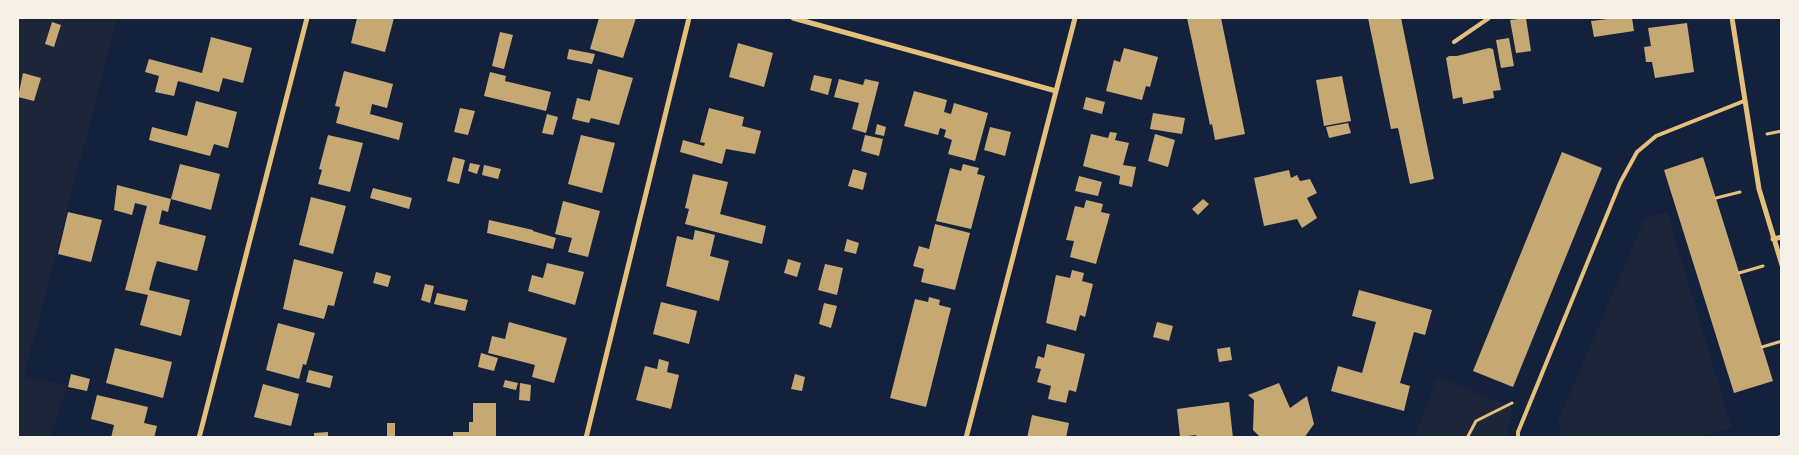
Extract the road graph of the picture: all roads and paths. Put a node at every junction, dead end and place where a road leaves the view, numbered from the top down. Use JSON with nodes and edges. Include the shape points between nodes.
{"nodes":[{"id":1,"x":307,"y":18,"type":"edge"},
{"id":2,"x":689,"y":18,"type":"edge"},
{"id":3,"x":792,"y":18,"type":"edge"},
{"id":4,"x":1074,"y":18,"type":"edge"},
{"id":5,"x":1489,"y":18,"type":"edge"},
{"id":6,"x":1732,"y":18,"type":"edge"},
{"id":7,"x":1454,"y":42,"type":"dead end"},
{"id":8,"x":1056,"y":91,"type":"junction"},
{"id":9,"x":1744,"y":101,"type":"junction"},
{"id":10,"x":1782,"y":132,"type":"edge"},
{"id":11,"x":1767,"y":134,"type":"dead end"},
{"id":12,"x":1740,"y":192,"type":"dead end"},
{"id":13,"x":1716,"y":198,"type":"dead end"},
{"id":14,"x":1782,"y":237,"type":"edge"},
{"id":15,"x":1773,"y":240,"type":"junction"},
{"id":16,"x":1782,"y":265,"type":"edge"},
{"id":17,"x":1763,"y":266,"type":"dead end"},
{"id":18,"x":1739,"y":273,"type":"dead end"},
{"id":19,"x":1782,"y":341,"type":"edge"},
{"id":20,"x":1762,"y":347,"type":"dead end"},
{"id":21,"x":1521,"y":399,"type":"dead end"},
{"id":22,"x":1782,"y":436,"type":"edge"},
{"id":23,"x":199,"y":438,"type":"edge"},
{"id":24,"x":586,"y":438,"type":"edge"},
{"id":25,"x":966,"y":438,"type":"edge"},
{"id":26,"x":1467,"y":438,"type":"edge"},
{"id":27,"x":1518,"y":438,"type":"edge"},
{"id":28,"x":1778,"y":438,"type":"edge"}],
"edges":[{"from":1,"to":23,"type":"street"},
{"from":2,"to":24,"type":"street"},
{"from":3,"to":8,"type":"street"},
{"from":4,"to":8,"type":"street"},
{"from":5,"to":7,"type":"lane"},
{"from":6,"to":9,"type":"street"},
{"from":8,"to":25,"type":"street"},
{"from":9,"to":15,"type":"street"},
{"from":9,"to":27,"type":"lane","via":[[1656,136],[1637,152],[1620,183]]},
{"from":10,"to":11,"type":"path"},
{"from":12,"to":13,"type":"path"},
{"from":14,"to":15,"type":"street"},
{"from":15,"to":16,"type":"street"},
{"from":17,"to":18,"type":"path"},
{"from":19,"to":20,"type":"path"},
{"from":21,"to":26,"type":"path","via":[[1476,421]]},
{"from":22,"to":28,"type":"lane"}]}
